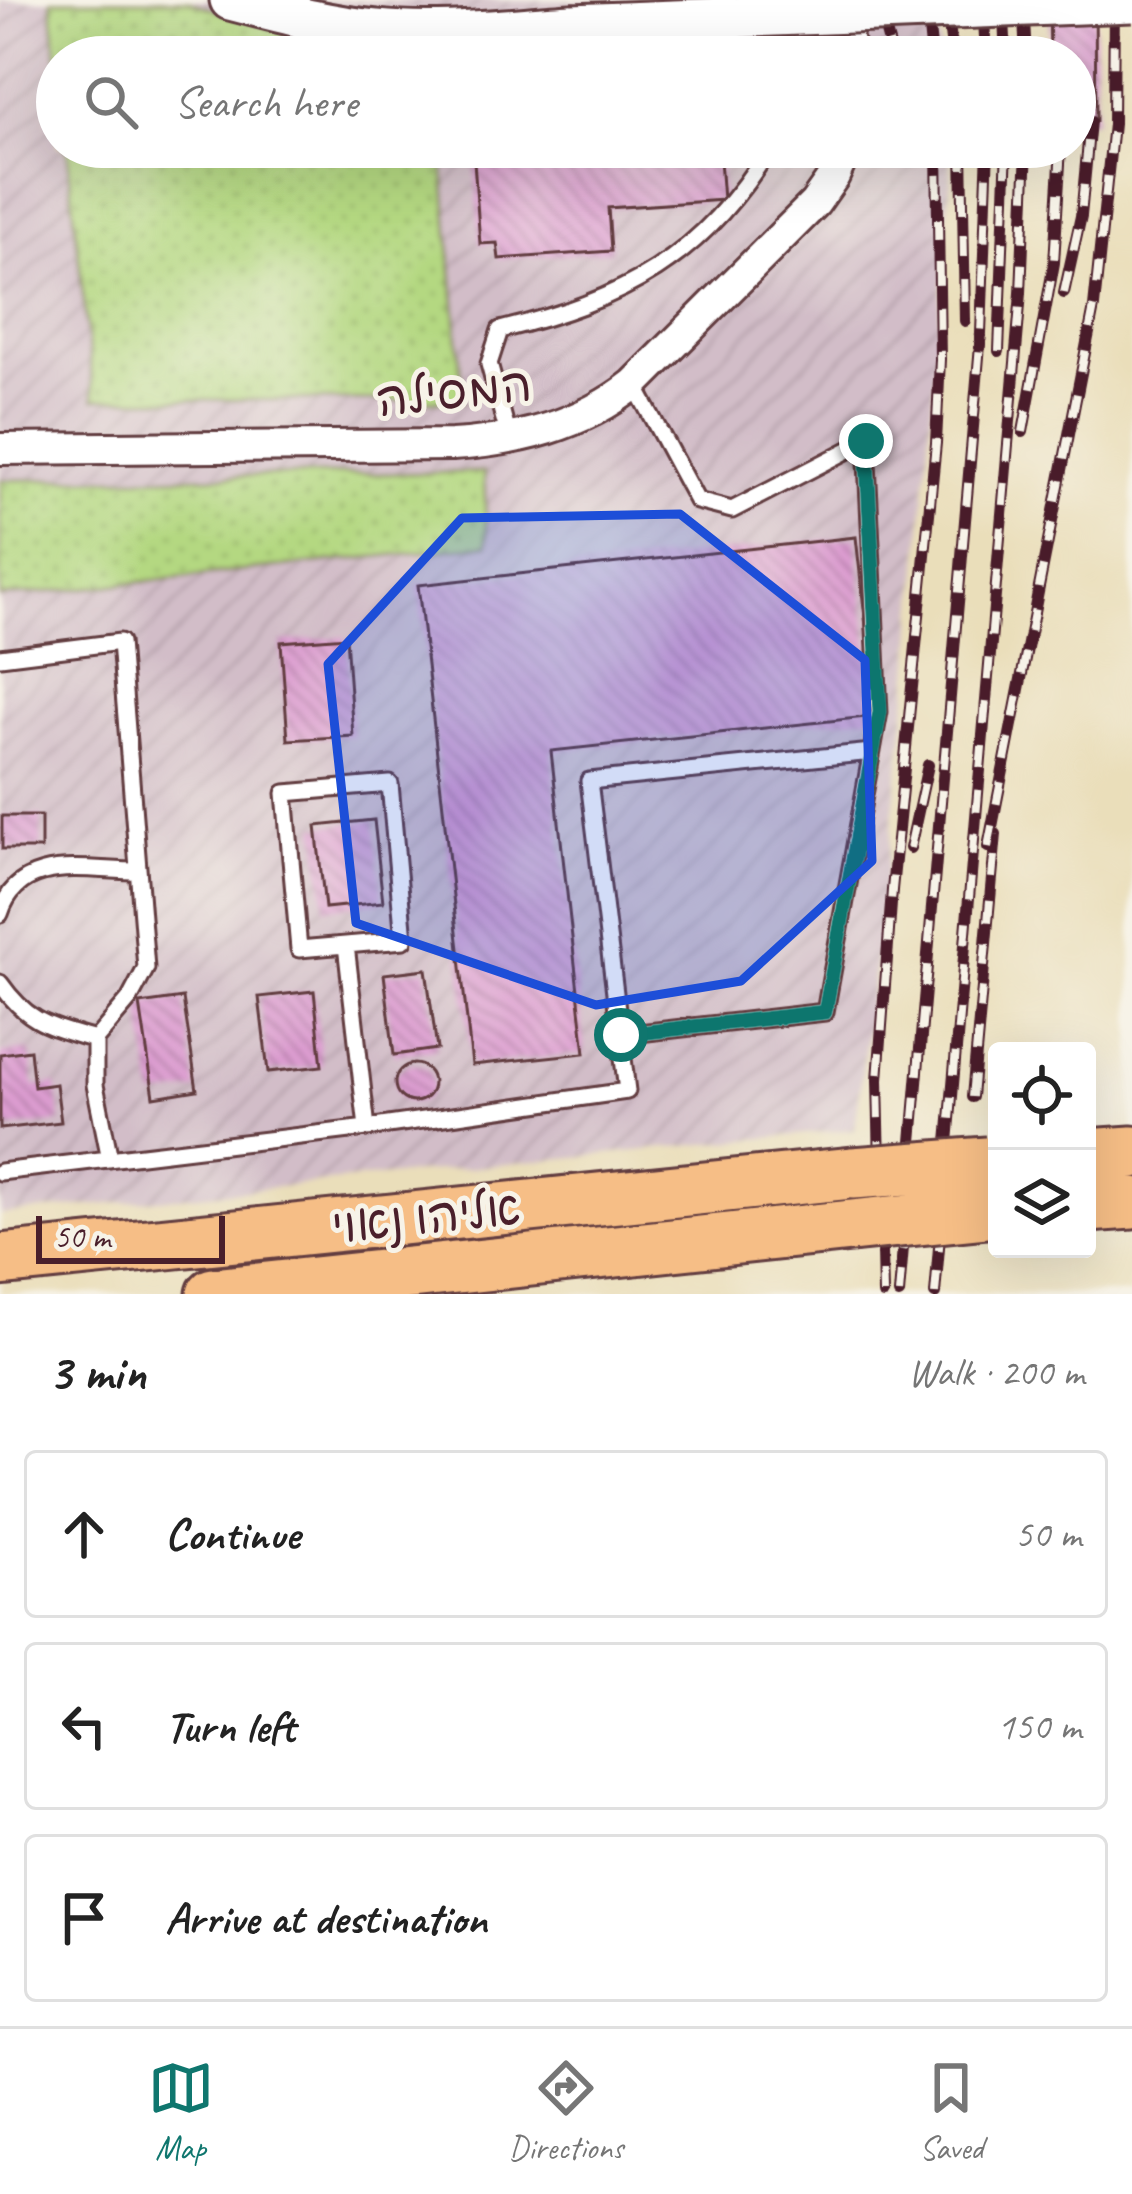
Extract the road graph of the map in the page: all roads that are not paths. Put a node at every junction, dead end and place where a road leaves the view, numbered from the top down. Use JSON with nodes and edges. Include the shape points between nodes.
{"nodes":[{"id":1,"x":230,"y":0,"type":"edge"},
{"id":2,"x":746,"y":0,"type":"edge"},
{"id":3,"x":838,"y":0,"type":"edge"},
{"id":4,"x":1132,"y":2,"type":"edge"},
{"id":5,"x":766,"y":36,"type":"edge"},
{"id":6,"x":846,"y":36,"type":"edge"},
{"id":7,"x":757,"y":168,"type":"edge"},
{"id":8,"x":836,"y":168,"type":"edge"},
{"id":9,"x":634,"y":384,"type":"junction"},
{"id":10,"x":509,"y":438,"type":"junction"},
{"id":11,"x":0,"y":448,"type":"edge"},
{"id":12,"x":0,"y":657,"type":"edge"},
{"id":13,"x":872,"y":752,"type":"junction"},
{"id":14,"x":138,"y":871,"type":"junction"},
{"id":15,"x":0,"y":914,"type":"edge"},
{"id":16,"x":346,"y":945,"type":"junction"},
{"id":17,"x":0,"y":982,"type":"edge"},
{"id":18,"x":621,"y":1035,"type":"junction"},
{"id":19,"x":95,"y":1040,"type":"junction"},
{"id":20,"x":368,"y":1128,"type":"junction"},
{"id":21,"x":1132,"y":1152,"type":"edge"},
{"id":22,"x":1096,"y":1154,"type":"edge"},
{"id":23,"x":110,"y":1159,"type":"junction"},
{"id":24,"x":0,"y":1172,"type":"edge"},
{"id":25,"x":988,"y":1179,"type":"edge"},
{"id":26,"x":988,"y":1181,"type":"edge"},
{"id":27,"x":1132,"y":1203,"type":"edge"},
{"id":28,"x":1096,"y":1205,"type":"edge"},
{"id":29,"x":0,"y":1259,"type":"edge"},
{"id":30,"x":213,"y":1294,"type":"edge"}],
"edges":[{"from":1,"to":4,"type":"street","bridge":true,"via":[[376,31],[442,33]]},
{"from":2,"to":5,"type":"lane"},
{"from":3,"to":6,"type":"street"},
{"from":7,"to":10,"type":"lane","via":[[720,216],[651,274],[611,297],[500,330],[489,364]]},
{"from":8,"to":9,"type":"street","name":"המסילה","via":[[825,190]]},
{"from":9,"to":10,"type":"street","name":"המסילה","via":[[584,416]]},
{"from":9,"to":13,"type":"lane","via":[[697,501],[714,506],[732,510],[866,441],[880,712]]},
{"from":10,"to":11,"type":"street","name":"המסילה"},
{"from":12,"to":14,"type":"lane","via":[[120,642]]},
{"from":13,"to":18,"type":"lane","via":[[825,1012]]},
{"from":13,"to":18,"type":"lane","via":[[589,781]]},
{"from":14,"to":15,"type":"lane","via":[[37,871],[8,891]]},
{"from":14,"to":19,"type":"lane","via":[[146,968]]},
{"from":16,"to":16,"type":"lane","via":[[404,940],[390,784],[285,793],[299,949]]},
{"from":16,"to":20,"type":"lane"},
{"from":17,"to":19,"type":"lane","via":[[18,1008],[47,1026]]},
{"from":18,"to":20,"type":"lane","via":[[626,1091]]},
{"from":19,"to":23,"type":"lane"},
{"from":20,"to":23,"type":"lane"},
{"from":21,"to":22,"type":"highway"},
{"from":23,"to":24,"type":"lane"},
{"from":25,"to":29,"type":"highway","name":"אליהו נאוי","bridge":true,"via":[[853,1173]]},
{"from":26,"to":30,"type":"highway","name":"אליהו נאוי","bridge":true,"via":[[850,1226]]},
{"from":27,"to":28,"type":"highway"}]}
